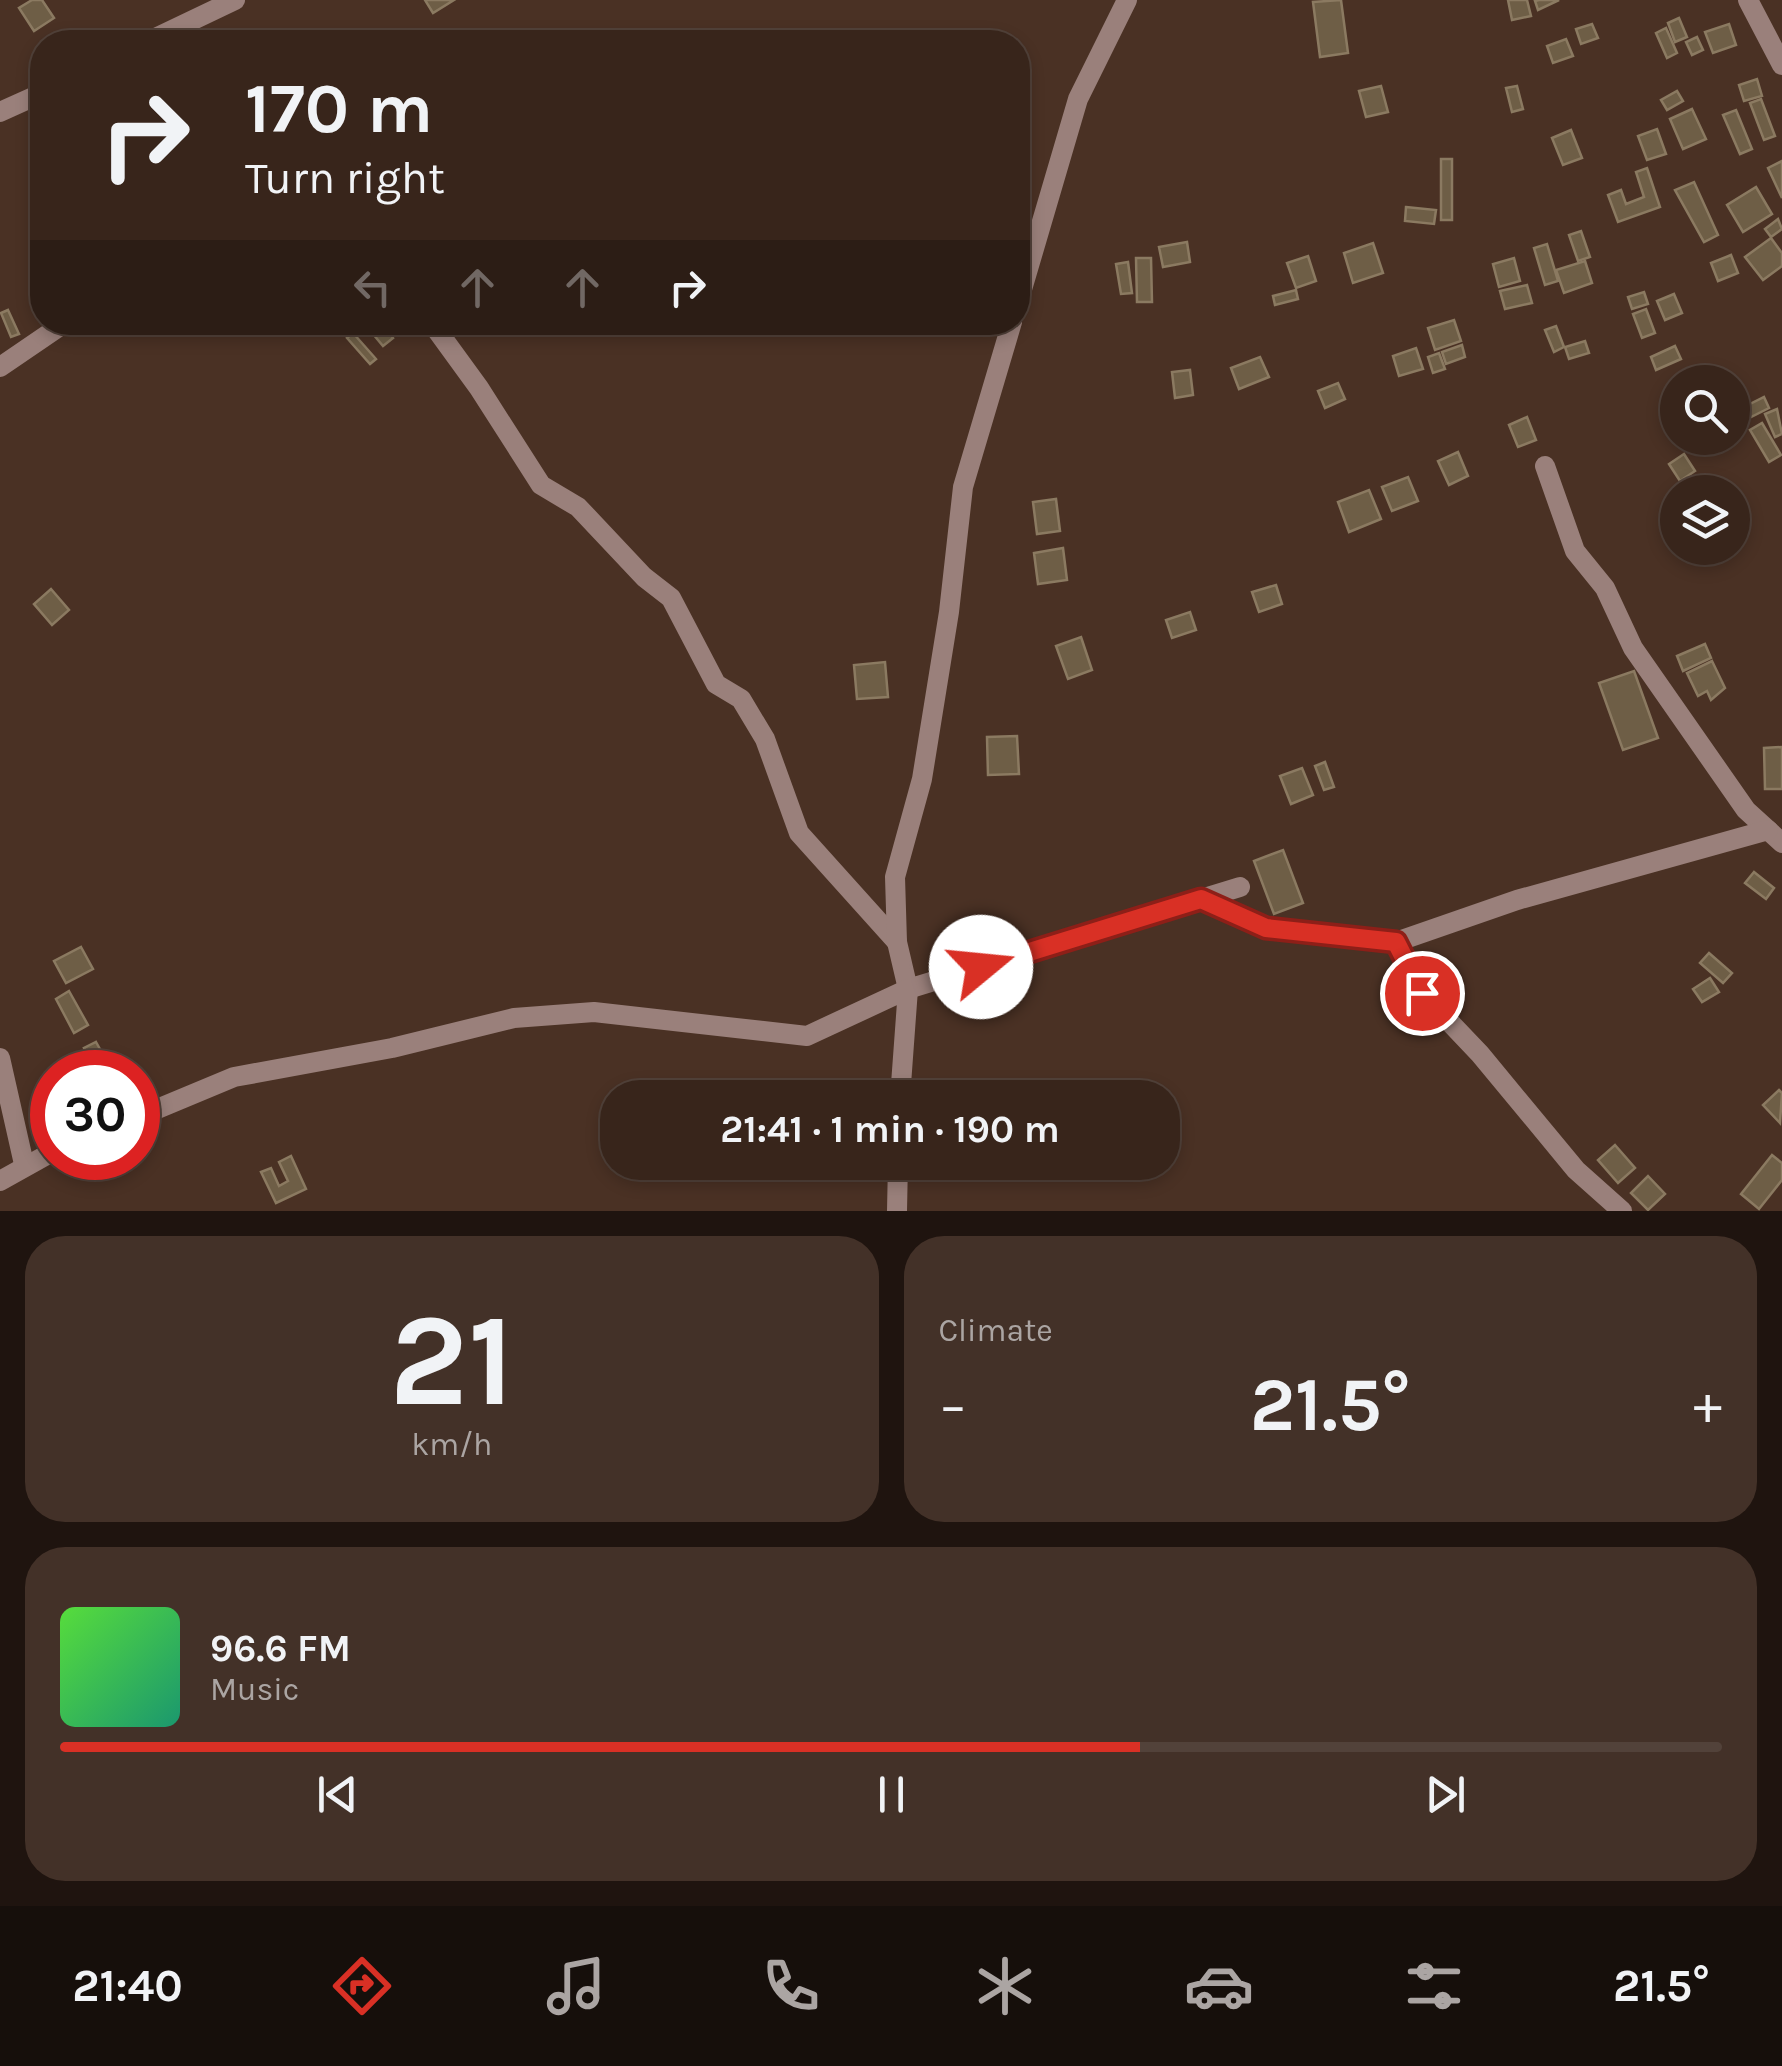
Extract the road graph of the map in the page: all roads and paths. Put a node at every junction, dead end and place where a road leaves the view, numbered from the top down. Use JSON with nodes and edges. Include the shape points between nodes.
{"nodes":[{"id":1,"x":235,"y":0,"type":"edge"},
{"id":2,"x":1126,"y":0,"type":"edge"},
{"id":3,"x":1748,"y":0,"type":"edge"},
{"id":4,"x":172,"y":30,"type":"edge"},
{"id":5,"x":1782,"y":65,"type":"edge"},
{"id":6,"x":30,"y":98,"type":"edge"},
{"id":7,"x":0,"y":112,"type":"edge"},
{"id":8,"x":1030,"y":262,"type":"edge"},
{"id":9,"x":46,"y":335,"type":"edge"},
{"id":10,"x":440,"y":335,"type":"edge"},
{"id":11,"x":1008,"y":335,"type":"edge"},
{"id":12,"x":0,"y":366,"type":"edge"},
{"id":13,"x":1544,"y":466,"type":"dead end"},
{"id":14,"x":1775,"y":837,"type":"edge"},
{"id":15,"x":1240,"y":887,"type":"dead end"},
{"id":16,"x":1201,"y":899,"type":"junction"},
{"id":17,"x":897,"y":942,"type":"junction"},
{"id":18,"x":1396,"y":942,"type":"junction"},
{"id":19,"x":908,"y":990,"type":"junction"},
{"id":20,"x":0,"y":1058,"type":"edge"},
{"id":21,"x":901,"y":1080,"type":"edge"},
{"id":22,"x":160,"y":1108,"type":"edge"},
{"id":23,"x":30,"y":1161,"type":"edge"},
{"id":24,"x":24,"y":1164,"type":"junction"},
{"id":25,"x":898,"y":1180,"type":"edge"},
{"id":26,"x":0,"y":1181,"type":"edge"},
{"id":27,"x":897,"y":1211,"type":"edge"},
{"id":28,"x":1622,"y":1211,"type":"edge"}],
"edges":[{"from":1,"to":4,"type":"street"},
{"from":2,"to":8,"type":"street","via":[[1078,99]]},
{"from":3,"to":5,"type":"street"},
{"from":6,"to":7,"type":"street"},
{"from":9,"to":12,"type":"street"},
{"from":10,"to":17,"type":"street","via":[[541,485],[578,508],[671,598],[716,684],[742,699],[765,739],[799,833]]},
{"from":11,"to":17,"type":"street","via":[[963,487],[929,742],[895,876]]},
{"from":13,"to":14,"type":"street","via":[[1575,552],[1604,588],[1633,648],[1696,745]]},
{"from":14,"to":18,"type":"street","via":[[1517,900]]},
{"from":15,"to":16,"type":"street"},
{"from":16,"to":18,"type":"street","via":[[1266,928]]},
{"from":16,"to":19,"type":"street"},
{"from":17,"to":19,"type":"street"},
{"from":18,"to":28,"type":"street","via":[[1422,993],[1576,1170]]},
{"from":19,"to":21,"type":"street"},
{"from":19,"to":22,"type":"street","via":[[807,1036],[594,1012],[514,1018],[234,1077]]},
{"from":20,"to":24,"type":"street"},
{"from":23,"to":24,"type":"street"},
{"from":24,"to":26,"type":"street"},
{"from":25,"to":27,"type":"street"}]}
